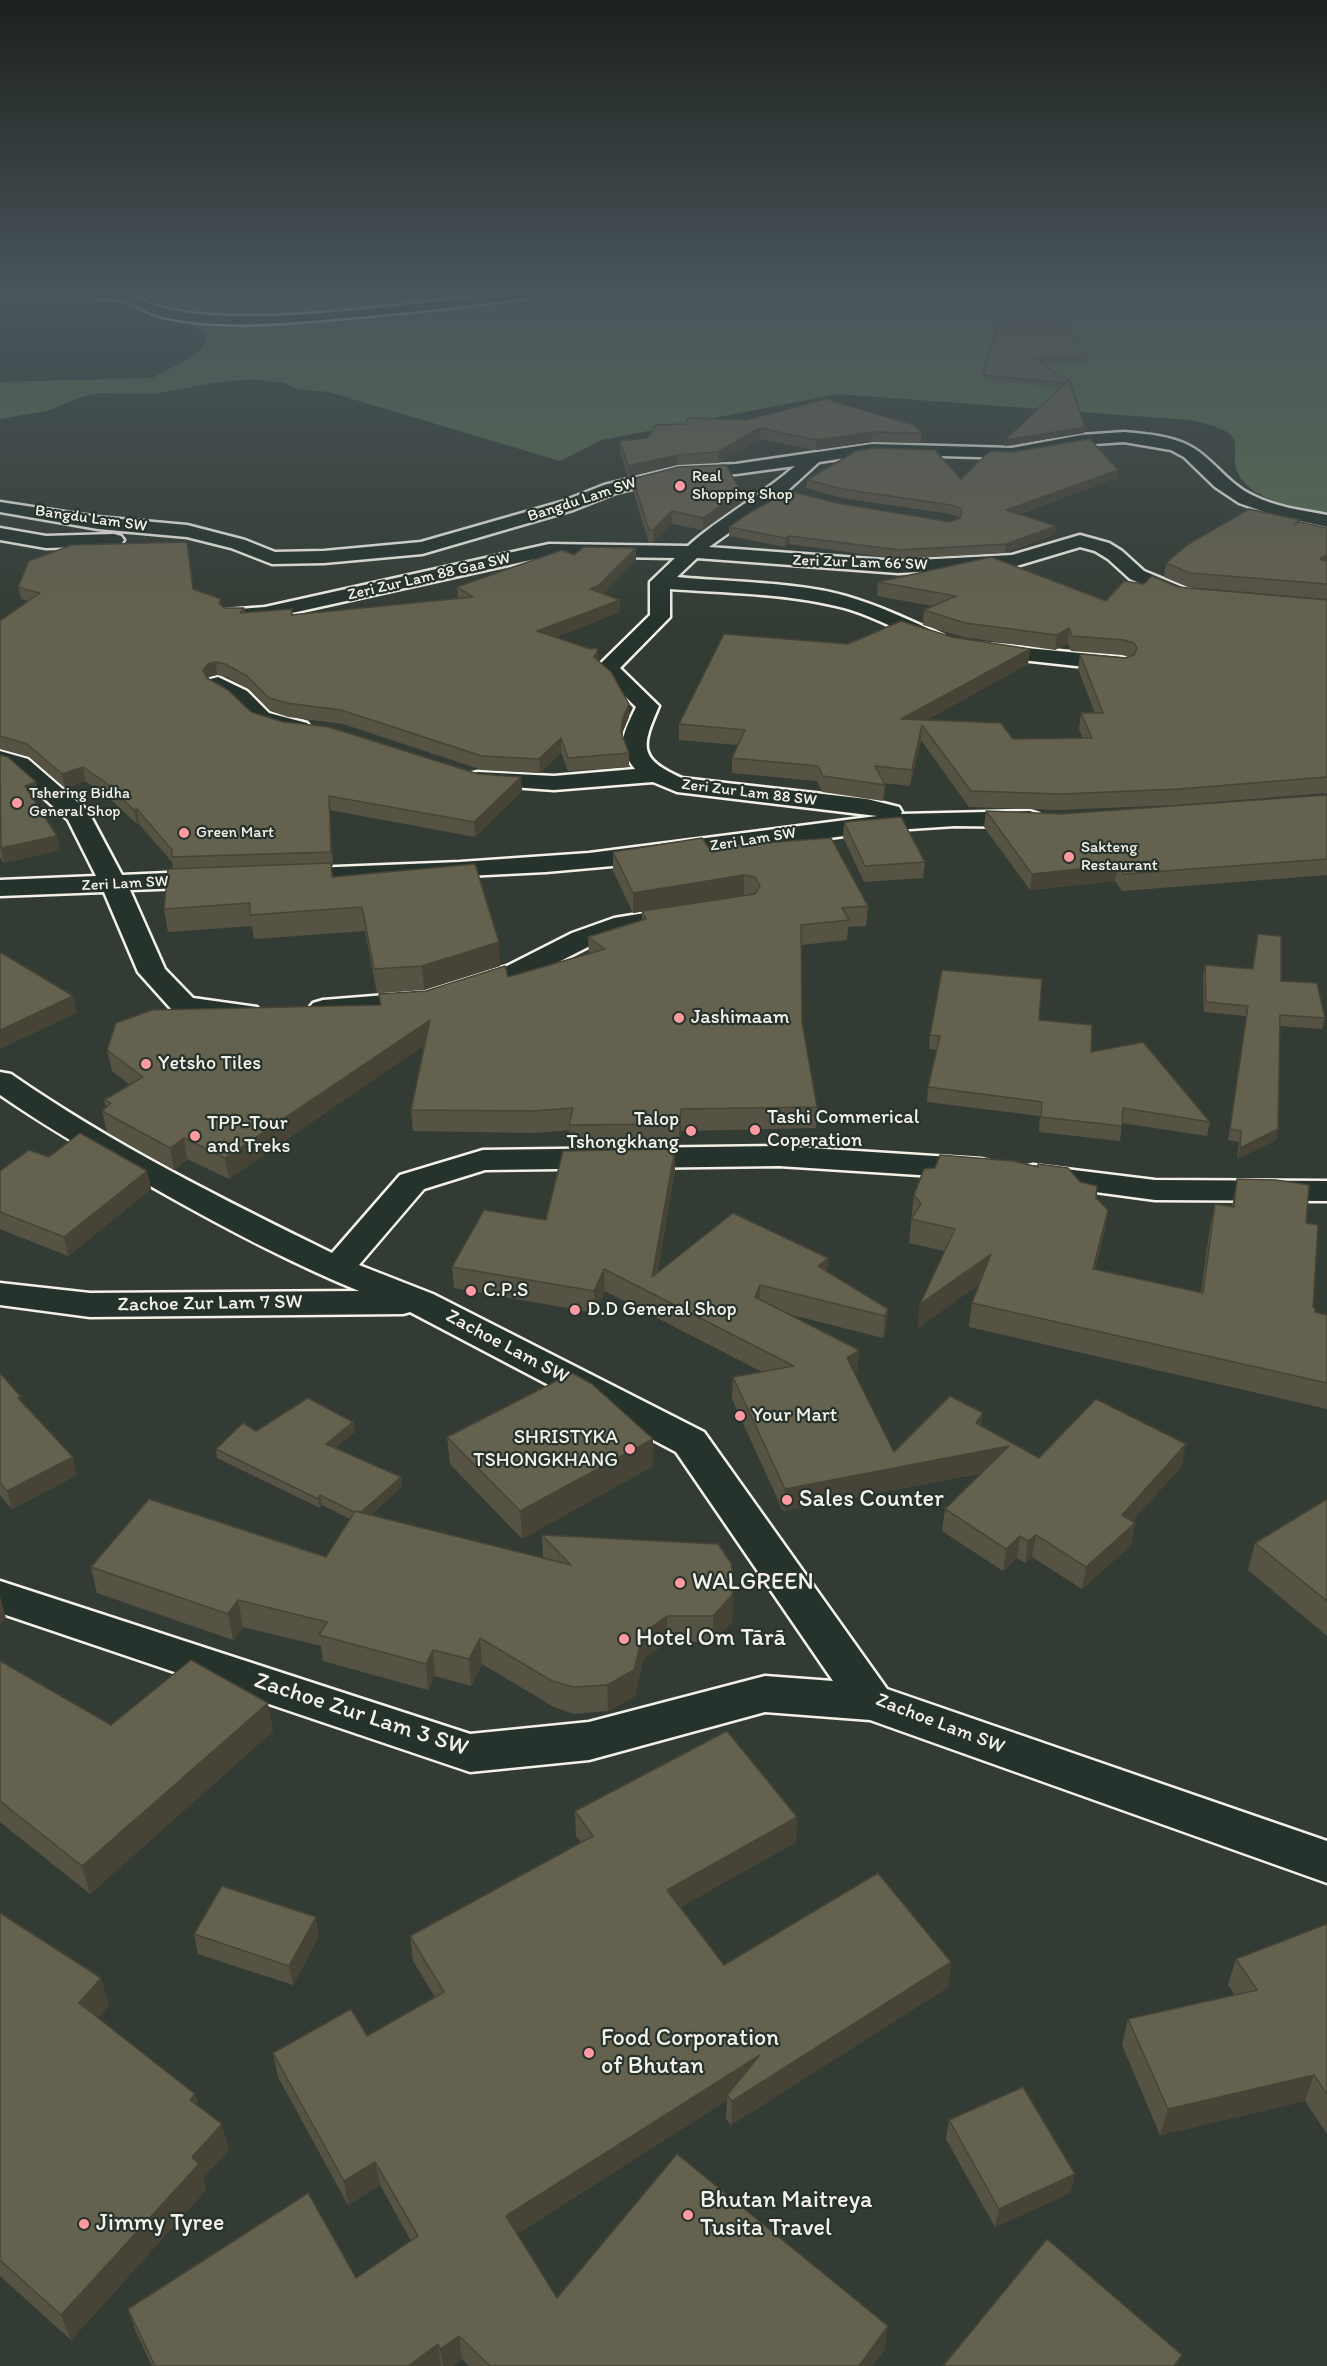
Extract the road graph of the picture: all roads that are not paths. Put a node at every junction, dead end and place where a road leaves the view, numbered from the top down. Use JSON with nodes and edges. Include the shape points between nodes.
{"nodes":[{"id":1,"x":812,"y":459,"type":"junction"},
{"id":2,"x":0,"y":507,"type":"edge"},
{"id":3,"x":1327,"y":521,"type":"edge"},
{"id":4,"x":187,"y":531,"type":"junction"},
{"id":5,"x":0,"y":534,"type":"edge"},
{"id":6,"x":626,"y":550,"type":"joint"},
{"id":7,"x":693,"y":552,"type":"junction"},
{"id":8,"x":660,"y":582,"type":"junction"},
{"id":9,"x":1206,"y":597,"type":"edge"},
{"id":10,"x":233,"y":614,"type":"edge"},
{"id":11,"x":1122,"y":664,"type":"edge"},
{"id":12,"x":218,"y":684,"type":"edge"},
{"id":13,"x":324,"y":730,"type":"edge"},
{"id":14,"x":0,"y":758,"type":"edge"},
{"id":15,"x":458,"y":772,"type":"edge"},
{"id":16,"x":656,"y":774,"type":"junction"},
{"id":17,"x":924,"y":820,"type":"junction"},
{"id":18,"x":1059,"y":820,"type":"edge"},
{"id":19,"x":268,"y":878,"type":"edge"},
{"id":20,"x":234,"y":879,"type":"edge"},
{"id":21,"x":114,"y":885,"type":"junction"},
{"id":22,"x":0,"y":888,"type":"edge"},
{"id":23,"x":712,"y":910,"type":"edge"},
{"id":24,"x":0,"y":1081,"type":"edge"},
{"id":25,"x":1327,"y":1191,"type":"edge"},
{"id":26,"x":337,"y":1269,"type":"junction"},
{"id":27,"x":0,"y":1294,"type":"edge"},
{"id":28,"x":420,"y":1302,"type":"junction"},
{"id":29,"x":0,"y":1597,"type":"edge"},
{"id":30,"x":871,"y":1702,"type":"junction"},
{"id":31,"x":1327,"y":1862,"type":"edge"}],
"edges":[{"from":1,"to":3,"type":"street","name":"Bangdu Lam SW","via":[[872,449],[1012,453],[1097,438],[1143,438],[1184,449],[1245,499]]},
{"from":1,"to":4,"type":"street","name":"Bangdu Lam SW","via":[[678,472],[633,482],[567,506],[422,548],[272,558],[238,544]]},
{"from":1,"to":7,"type":"street","via":[[790,492],[710,537]]},
{"from":2,"to":4,"type":"street","name":"Bangdu Lam SW","via":[[99,523]]},
{"from":4,"to":5,"type":"street","via":[[46,542]]},
{"from":6,"to":7,"type":"street","name":"Zeri Zur Lam 66 SW"},
{"from":6,"to":10,"type":"street","name":"Zeri Zur Lam 88 Gaa SW","via":[[549,550],[265,613]]},
{"from":7,"to":8,"type":"street"},
{"from":7,"to":9,"type":"street","name":"Zeri Zur Lam 66 SW","via":[[898,567],[1013,561],[1080,541],[1102,547],[1137,575],[1183,595]]},
{"from":8,"to":11,"type":"street","via":[[839,600],[932,638],[980,650]]},
{"from":8,"to":16,"type":"street","name":"Zeri Zur Lam 88 SW","via":[[660,617],[607,668],[648,706],[634,741],[638,758]]},
{"from":12,"to":13,"type":"street","via":[[239,696],[261,718],[285,726]]},
{"from":14,"to":21,"type":"street","via":[[20,764],[79,816]]},
{"from":15,"to":16,"type":"street","via":[[480,779],[554,783]]},
{"from":16,"to":17,"type":"street","name":"Zeri Zur Lam 88 SW","via":[[677,785],[867,806]]},
{"from":17,"to":18,"type":"street","name":"Zeri Lam SW"},
{"from":17,"to":19,"type":"street","name":"Zeri Lam SW","via":[[831,828],[632,857],[416,873]]},
{"from":20,"to":21,"type":"street","name":"Zeri Lam SW"},
{"from":21,"to":22,"type":"street","name":"Zeri Lam SW"},
{"from":21,"to":23,"type":"street","via":[[152,972],[183,1005],[220,1012],[287,1012],[427,1000],[517,972],[582,939],[624,924]]},
{"from":24,"to":26,"type":"street","name":"Zachoe Lam SW","via":[[56,1120],[122,1158]]},
{"from":25,"to":26,"type":"street","via":[[1155,1190],[975,1168],[779,1156],[483,1160],[412,1182]]},
{"from":26,"to":28,"type":"street","name":"Zachoe Lam SW"},
{"from":27,"to":28,"type":"street","name":"Zachoe Zur Lam 7 SW","via":[[90,1305]]},
{"from":28,"to":30,"type":"street","name":"Zachoe Lam SW","via":[[690,1442]]},
{"from":29,"to":30,"type":"street","name":"Zachoe Zur Lam 3 SW","via":[[470,1753],[589,1741],[765,1694]]},
{"from":30,"to":31,"type":"street","name":"Zachoe Lam SW"}]}
